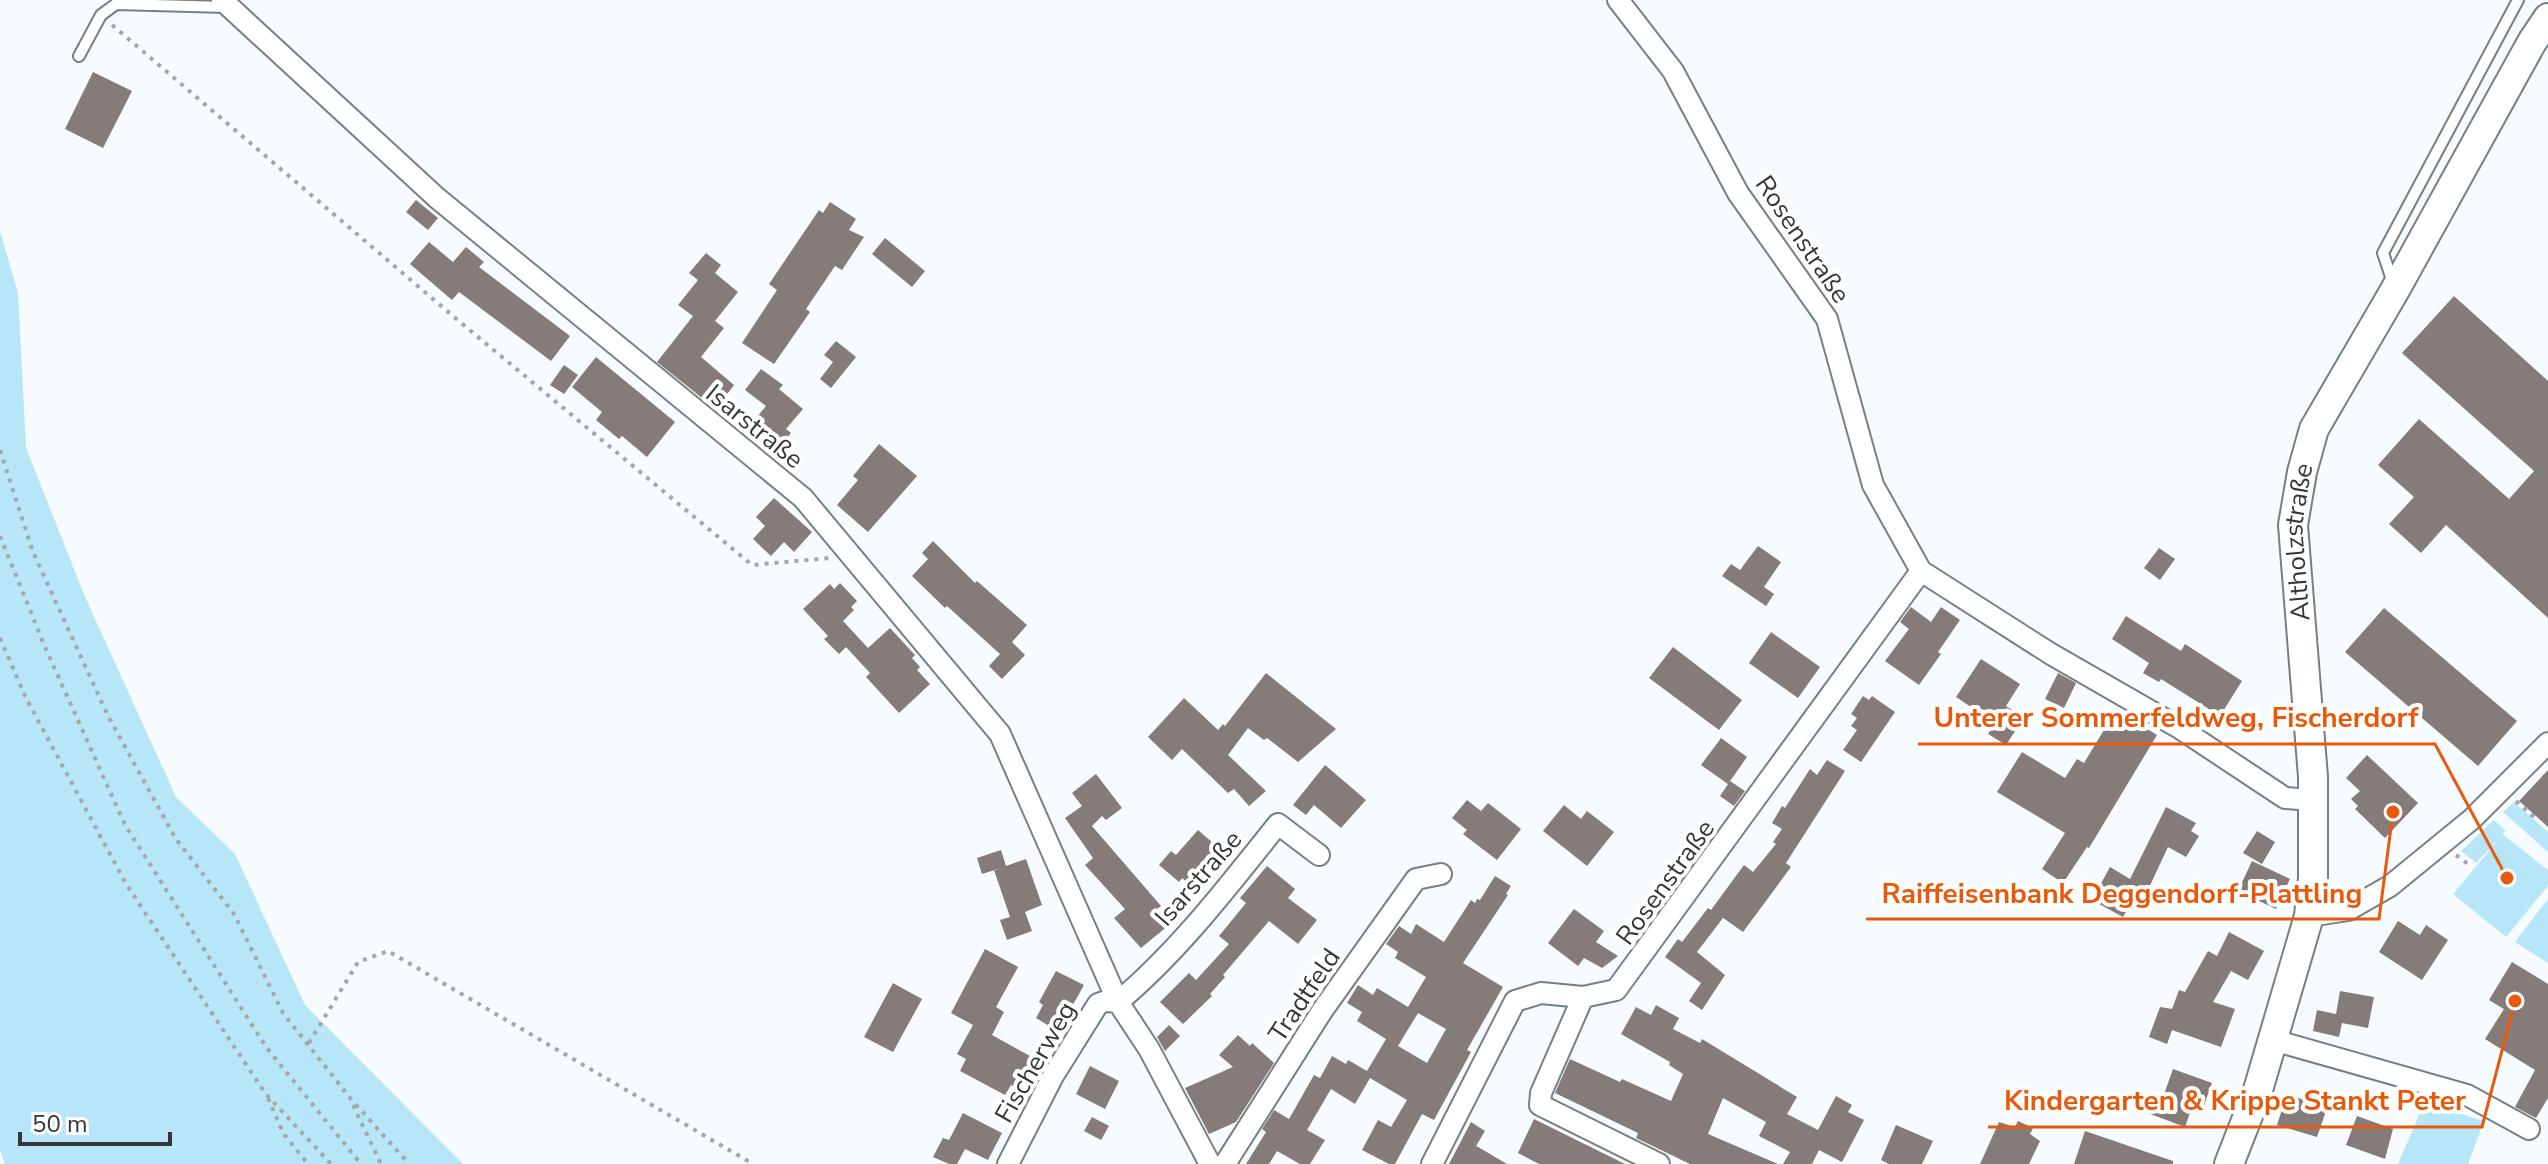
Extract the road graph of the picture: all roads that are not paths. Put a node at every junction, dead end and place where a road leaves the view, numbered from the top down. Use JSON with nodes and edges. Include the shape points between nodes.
{"nodes":[{"id":1,"x":1618,"y":0,"type":"edge"},
{"id":2,"x":2518,"y":0,"type":"edge"},
{"id":3,"x":224,"y":3,"type":"edge"},
{"id":4,"x":2548,"y":18,"type":"edge"},
{"id":5,"x":79,"y":56,"type":"dead end"},
{"id":6,"x":2395,"y":290,"type":"junction"},
{"id":7,"x":1921,"y":571,"type":"junction"},
{"id":8,"x":2548,"y":743,"type":"edge"},
{"id":9,"x":2312,"y":800,"type":"junction"},
{"id":10,"x":1319,"y":855,"type":"dead end"},
{"id":11,"x":1441,"y":874,"type":"dead end"},
{"id":12,"x":2309,"y":916,"type":"junction"},
{"id":13,"x":1583,"y":997,"type":"junction"},
{"id":14,"x":1118,"y":1002,"type":"junction"},
{"id":15,"x":2273,"y":1040,"type":"junction"},
{"id":16,"x":2529,"y":1129,"type":"dead end"},
{"id":17,"x":1008,"y":1164,"type":"edge"},
{"id":18,"x":1210,"y":1164,"type":"edge"},
{"id":19,"x":1225,"y":1164,"type":"edge"},
{"id":20,"x":1432,"y":1164,"type":"edge"},
{"id":21,"x":1659,"y":1164,"type":"edge"},
{"id":22,"x":2229,"y":1164,"type":"edge"}],
"edges":[{"from":1,"to":7,"type":"street","name":"Rosenstraße","via":[[1673,71],[1738,193],[1827,319],[1873,485]]},
{"from":2,"to":6,"type":"lane","via":[[2383,253]]},
{"from":3,"to":5,"type":"lane","via":[[116,4],[101,15]]},
{"from":3,"to":14,"type":"street","name":"Isarstraße","via":[[437,198],[803,498],[1000,734]]},
{"from":4,"to":6,"type":"street","name":"Altholzstraße"},
{"from":6,"to":9,"type":"street","name":"Altholzstraße","via":[[2314,429],[2293,525]]},
{"from":7,"to":9,"type":"street","name":"Rosenstraße","via":[[2285,798]]},
{"from":7,"to":13,"type":"street","name":"Rosenstraße","via":[[1633,970],[1616,990]]},
{"from":8,"to":12,"type":"street","via":[[2472,819],[2390,886],[2348,910]]},
{"from":9,"to":12,"type":"street","name":"Altholzstraße"},
{"from":10,"to":14,"type":"street","name":"Isarstraße","via":[[1278,824],[1224,891]]},
{"from":11,"to":19,"type":"street","name":"Tradtfeld","via":[[1416,879],[1322,1011]]},
{"from":12,"to":15,"type":"street","name":"Altholzstraße"},
{"from":13,"to":20,"type":"street","name":"Rosenstraße","via":[[1541,993],[1515,1001]]},
{"from":13,"to":21,"type":"street","via":[[1540,1105]]},
{"from":14,"to":17,"type":"street","name":"Fischerweg","via":[[1098,1004]]},
{"from":14,"to":18,"type":"street","name":"Isarstraße"},
{"from":15,"to":16,"type":"street","via":[[2419,1075]]},
{"from":15,"to":22,"type":"street","name":"Altholzstraße"}]}
